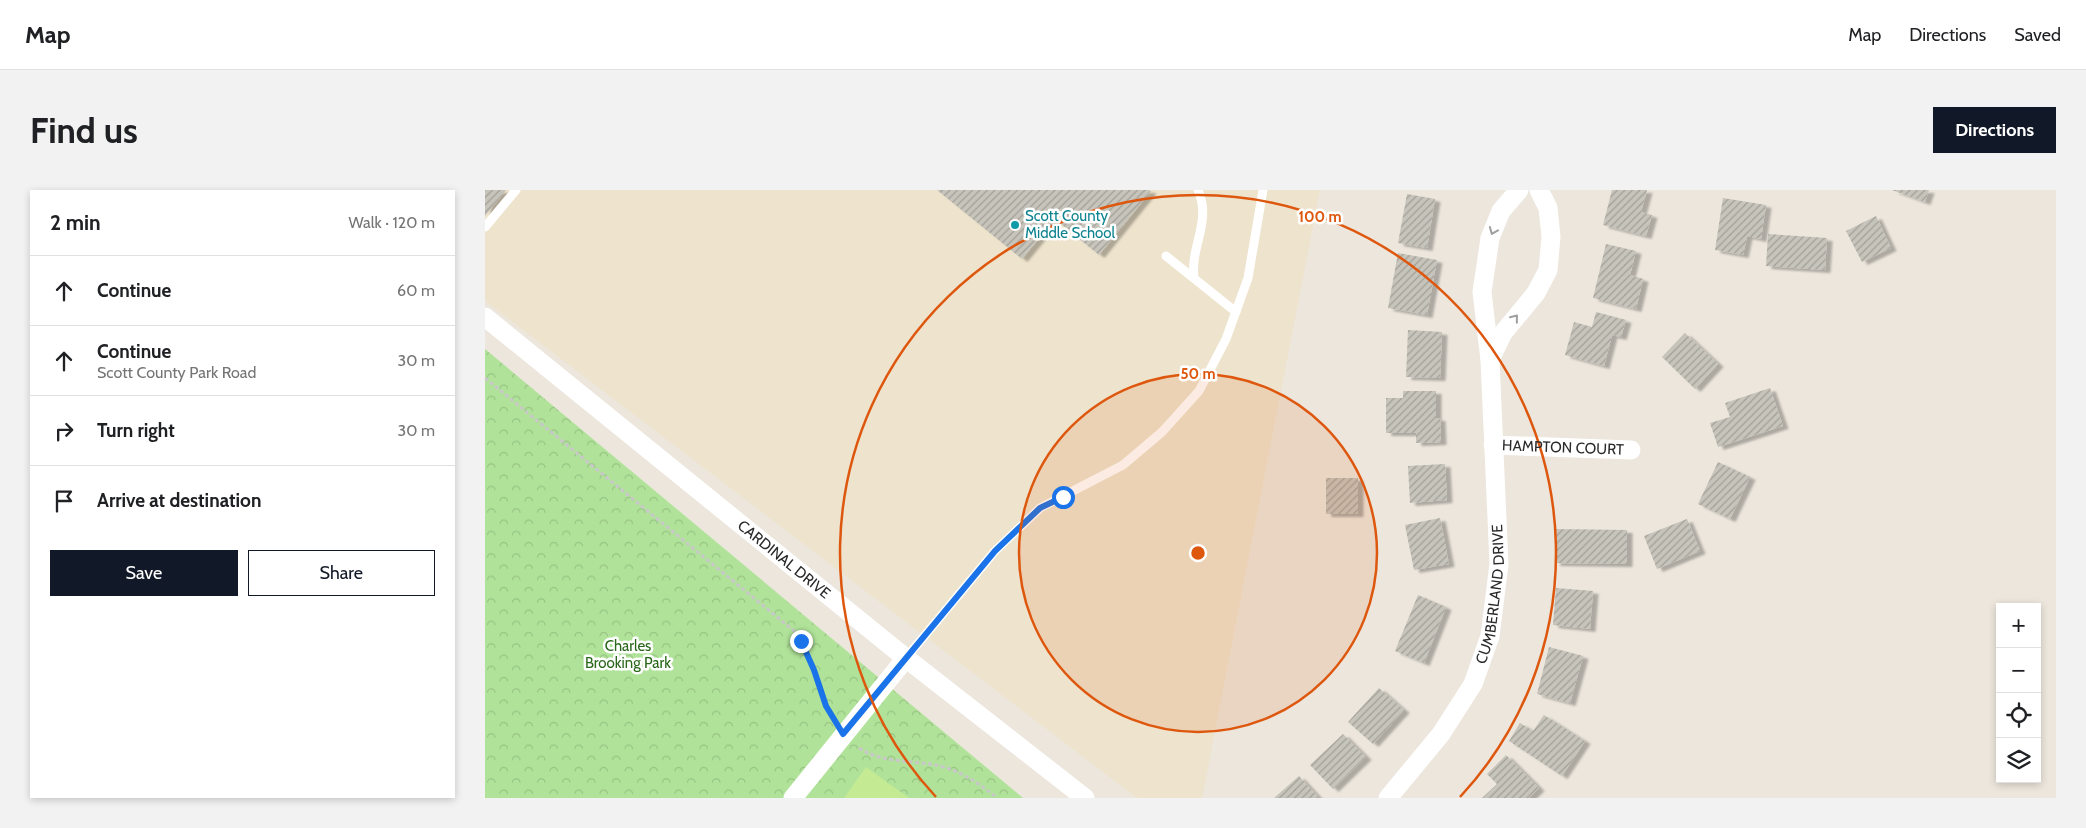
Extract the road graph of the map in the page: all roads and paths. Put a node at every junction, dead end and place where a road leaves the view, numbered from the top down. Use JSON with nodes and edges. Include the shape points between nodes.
{"nodes":[{"id":1,"x":516,"y":190,"type":"edge"},
{"id":2,"x":1198,"y":190,"type":"edge"},
{"id":3,"x":1263,"y":190,"type":"edge"},
{"id":4,"x":1519,"y":190,"type":"edge"},
{"id":5,"x":1539,"y":190,"type":"edge"},
{"id":6,"x":485,"y":227,"type":"edge"},
{"id":7,"x":1166,"y":256,"type":"dead end"},
{"id":8,"x":1194,"y":278,"type":"junction"},
{"id":9,"x":1236,"y":312,"type":"junction"},
{"id":10,"x":485,"y":317,"type":"edge"},
{"id":11,"x":1490,"y":360,"type":"junction"},
{"id":12,"x":485,"y":378,"type":"edge"},
{"id":13,"x":1493,"y":445,"type":"junction"},
{"id":14,"x":1631,"y":450,"type":"dead end"},
{"id":15,"x":906,"y":658,"type":"junction"},
{"id":16,"x":843,"y":734,"type":"junction"},
{"id":17,"x":793,"y":798,"type":"edge"},
{"id":18,"x":997,"y":798,"type":"edge"},
{"id":19,"x":1085,"y":798,"type":"edge"},
{"id":20,"x":1388,"y":798,"type":"edge"}],
"edges":[{"from":1,"to":6,"type":"lane"},
{"from":2,"to":8,"type":"lane","via":[[1203,223],[1193,257]]},
{"from":3,"to":9,"type":"lane","via":[[1248,278]]},
{"from":4,"to":11,"type":"street","name":"CUMBERLAND DRIVE","one_way":true,"via":[[1501,212],[1490,238],[1482,292]]},
{"from":11,"to":5,"type":"street","name":"CUMBERLAND DRIVE","one_way":true,"via":[[1503,333],[1536,293],[1548,270],[1551,237],[1548,208]]},
{"from":7,"to":8,"type":"lane"},
{"from":8,"to":9,"type":"lane"},
{"from":9,"to":15,"type":"lane","via":[[1226,340],[1199,391],[1162,432],[1123,465],[1040,508],[995,551]]},
{"from":10,"to":15,"type":"street","name":"CARDINAL DRIVE"},
{"from":11,"to":13,"type":"street","name":"CUMBERLAND DRIVE"},
{"from":12,"to":16,"type":"path","via":[[793,630],[807,651],[826,706]]},
{"from":13,"to":14,"type":"street","name":"HAMPTON COURT"},
{"from":13,"to":20,"type":"street","name":"CUMBERLAND DRIVE","via":[[1499,564],[1490,636],[1473,684],[1441,734]]},
{"from":15,"to":16,"type":"street"},
{"from":15,"to":19,"type":"street","name":"CARDINAL DRIVE"},
{"from":16,"to":17,"type":"street"},
{"from":16,"to":18,"type":"path","via":[[872,756],[951,769]]}]}
